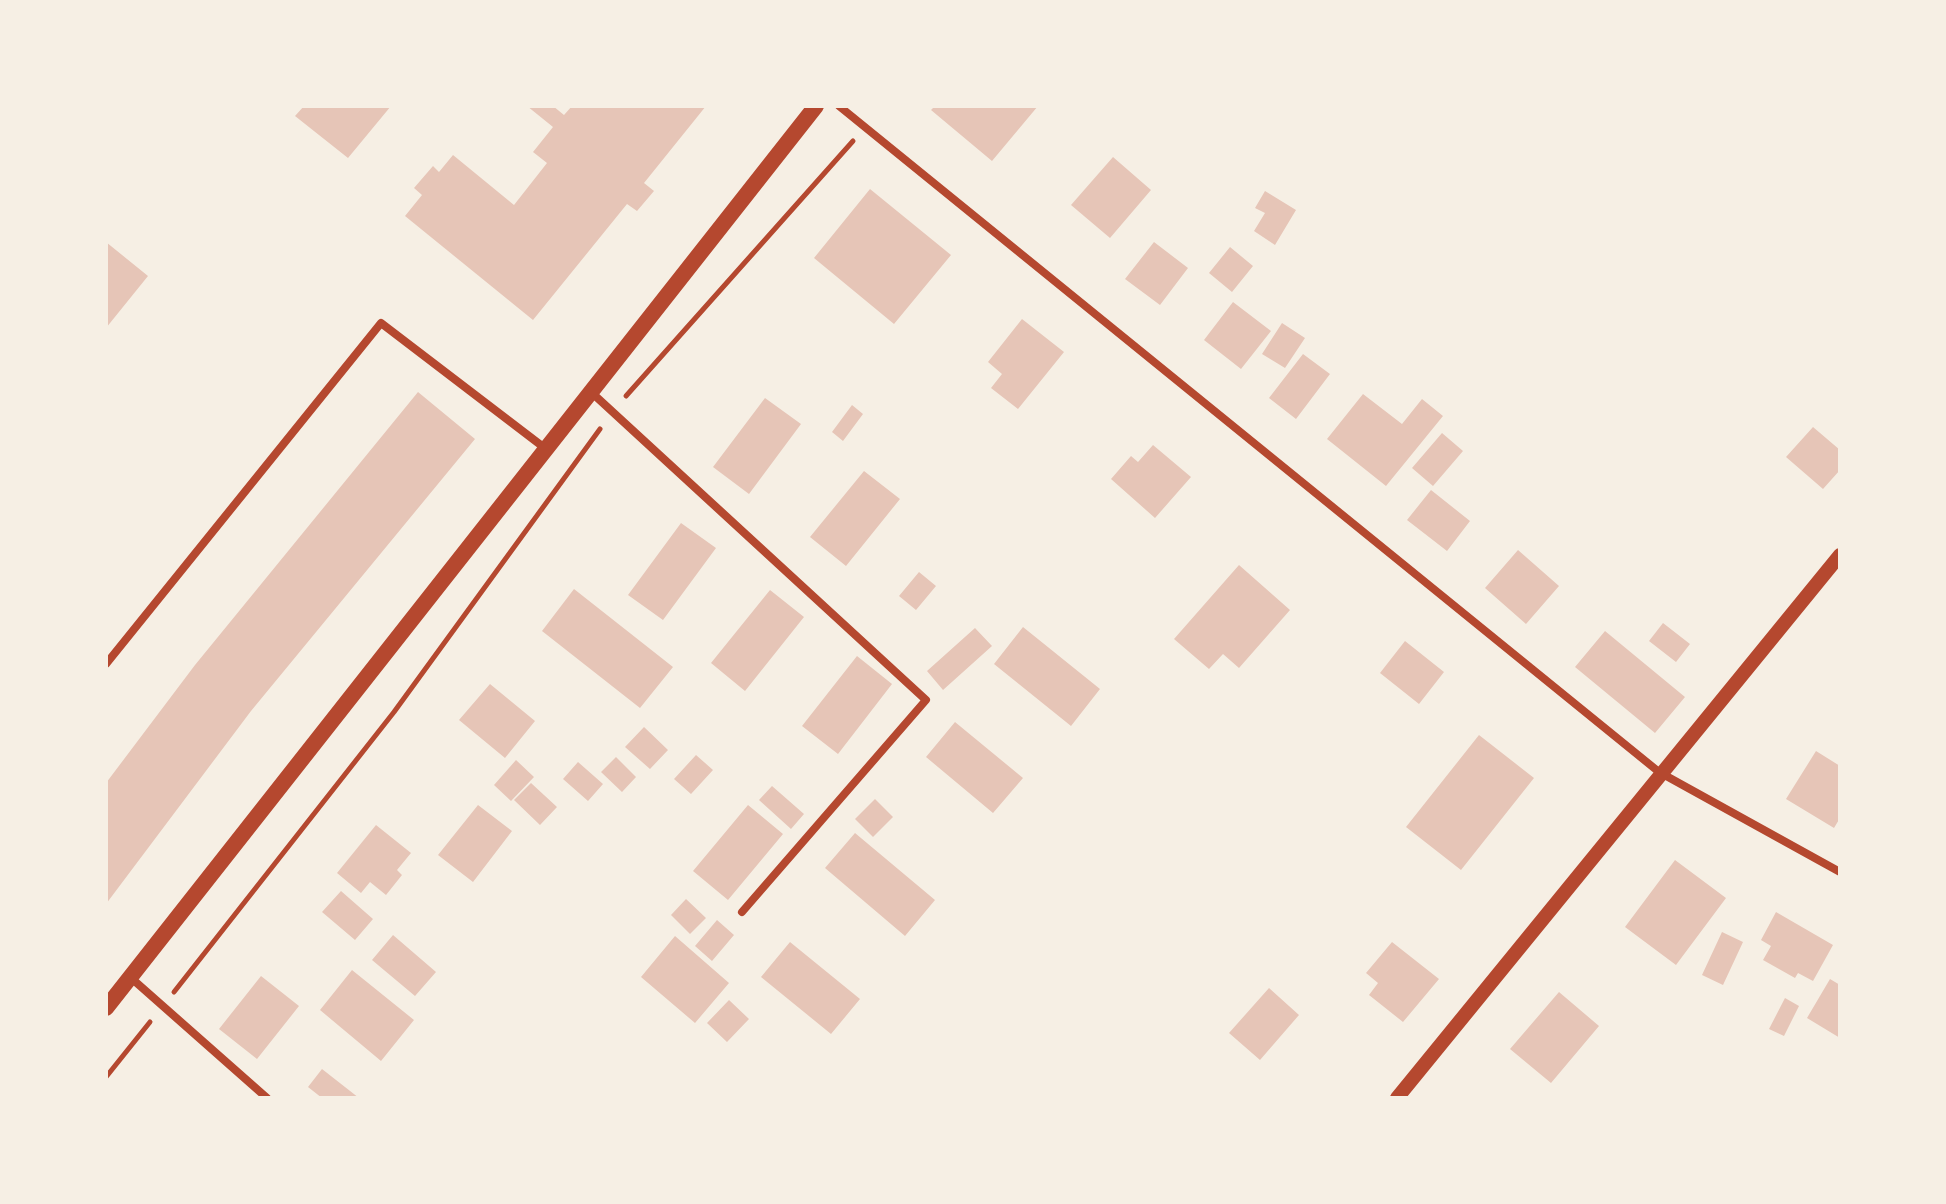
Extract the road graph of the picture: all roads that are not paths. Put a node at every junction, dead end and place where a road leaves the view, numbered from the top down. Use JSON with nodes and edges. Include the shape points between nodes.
{"nodes":[{"id":1,"x":816,"y":106,"type":"edge"},
{"id":2,"x":839,"y":106,"type":"edge"},
{"id":3,"x":590,"y":391,"type":"junction"},
{"id":4,"x":547,"y":449,"type":"junction"},
{"id":5,"x":1840,"y":555,"type":"edge"},
{"id":6,"x":106,"y":664,"type":"edge"},
{"id":7,"x":1659,"y":772,"type":"junction"},
{"id":8,"x":1840,"y":872,"type":"edge"},
{"id":9,"x":742,"y":912,"type":"dead end"},
{"id":10,"x":130,"y":977,"type":"junction"},
{"id":11,"x":106,"y":1008,"type":"edge"},
{"id":12,"x":267,"y":1098,"type":"edge"},
{"id":13,"x":1397,"y":1098,"type":"edge"}],
"edges":[{"from":1,"to":3,"type":"main road"},
{"from":2,"to":7,"type":"street"},
{"from":3,"to":4,"type":"main road"},
{"from":3,"to":9,"type":"street","via":[[926,700]]},
{"from":4,"to":6,"type":"street","via":[[381,323]]},
{"from":4,"to":10,"type":"main road"},
{"from":5,"to":7,"type":"street"},
{"from":7,"to":8,"type":"street"},
{"from":7,"to":13,"type":"street"},
{"from":10,"to":11,"type":"main road"},
{"from":10,"to":12,"type":"street"}]}
